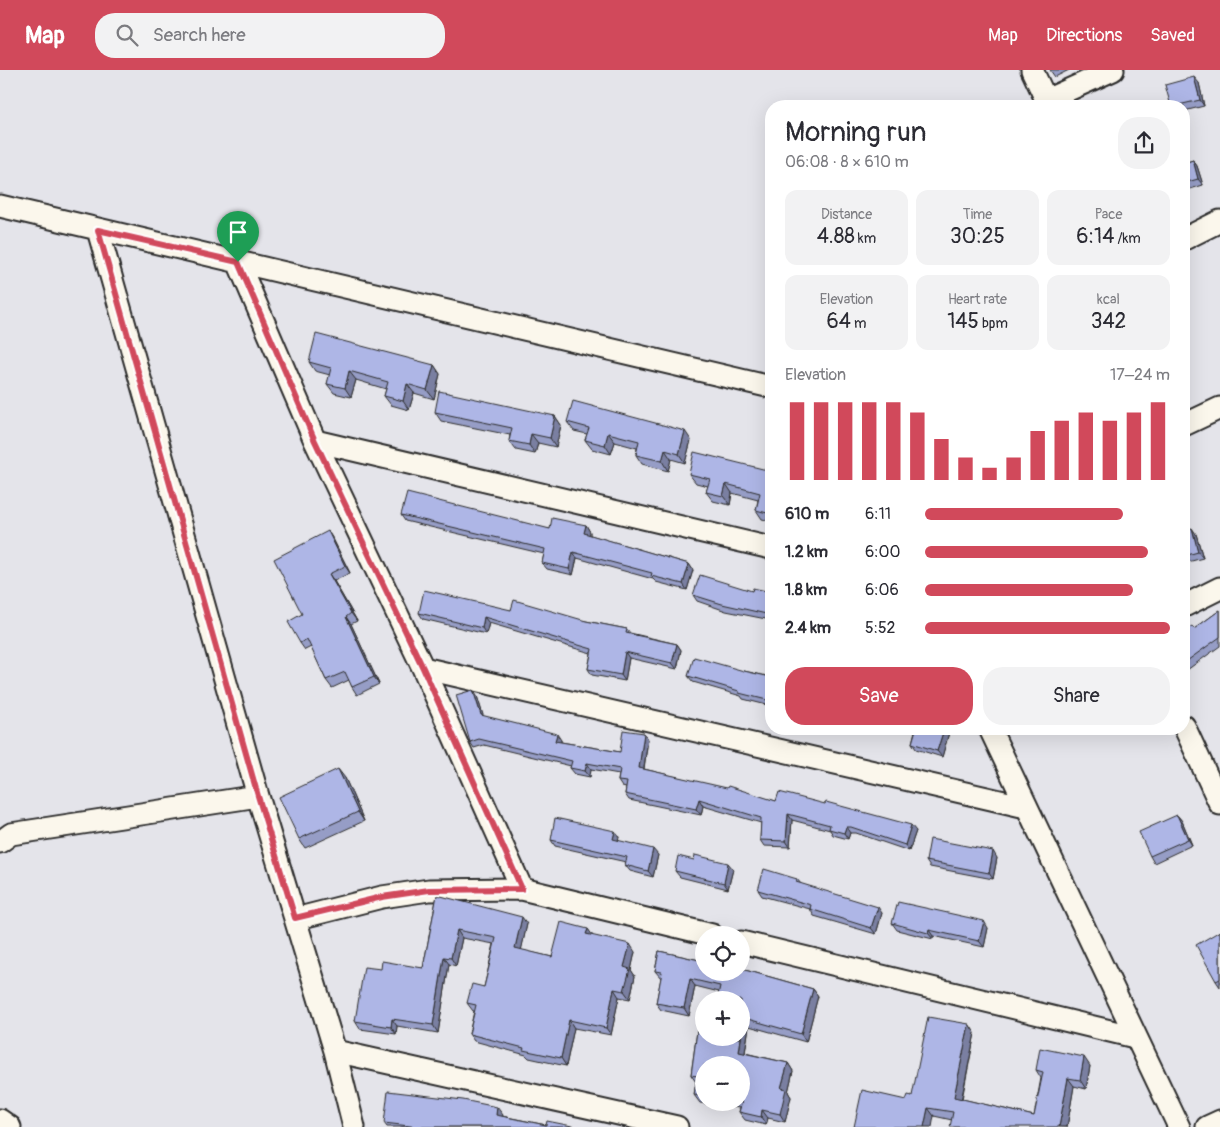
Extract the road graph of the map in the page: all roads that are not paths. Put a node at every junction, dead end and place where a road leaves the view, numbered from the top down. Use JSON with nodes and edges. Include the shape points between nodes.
{"nodes":[{"id":1,"x":1032,"y":70,"type":"edge"},
{"id":2,"x":1112,"y":70,"type":"edge"},
{"id":3,"x":1047,"y":100,"type":"edge"},
{"id":4,"x":1054,"y":100,"type":"edge"},
{"id":5,"x":0,"y":206,"type":"edge"},
{"id":6,"x":1220,"y":221,"type":"edge"},
{"id":7,"x":98,"y":230,"type":"junction"},
{"id":8,"x":1190,"y":236,"type":"edge"},
{"id":9,"x":238,"y":262,"type":"junction"},
{"id":10,"x":765,"y":386,"type":"edge"},
{"id":11,"x":1220,"y":408,"type":"edge"},
{"id":12,"x":1190,"y":422,"type":"edge"},
{"id":13,"x":315,"y":441,"type":"junction"},
{"id":14,"x":765,"y":547,"type":"edge"},
{"id":15,"x":1220,"y":588,"type":"edge"},
{"id":16,"x":1190,"y":603,"type":"edge"},
{"id":17,"x":423,"y":668,"type":"junction"},
{"id":18,"x":993,"y":735,"type":"edge"},
{"id":19,"x":1190,"y":735,"type":"edge"},
{"id":20,"x":1213,"y":768,"type":"edge"},
{"id":21,"x":258,"y":796,"type":"junction"},
{"id":22,"x":1220,"y":804,"type":"edge"},
{"id":23,"x":1026,"y":807,"type":"junction"},
{"id":24,"x":0,"y":842,"type":"edge"},
{"id":25,"x":522,"y":889,"type":"junction"},
{"id":26,"x":295,"y":918,"type":"junction"},
{"id":27,"x":695,"y":931,"type":"edge"},
{"id":28,"x":750,"y":944,"type":"edge"},
{"id":29,"x":1135,"y":1036,"type":"junction"},
{"id":30,"x":335,"y":1051,"type":"junction"},
{"id":31,"x":0,"y":1120,"type":"edge"},
{"id":32,"x":1220,"y":1121,"type":"edge"},
{"id":33,"x":10,"y":1127,"type":"edge"},
{"id":34,"x":354,"y":1127,"type":"edge"},
{"id":35,"x":677,"y":1127,"type":"edge"},
{"id":36,"x":1179,"y":1127,"type":"edge"},
{"id":37,"x":1207,"y":1127,"type":"edge"}],
"edges":[{"from":1,"to":3,"type":"street"},
{"from":2,"to":4,"type":"street"},
{"from":5,"to":7,"type":"street"},
{"from":6,"to":8,"type":"street"},
{"from":7,"to":9,"type":"street"},
{"from":7,"to":21,"type":"street"},
{"from":9,"to":10,"type":"street"},
{"from":9,"to":13,"type":"street"},
{"from":11,"to":12,"type":"street"},
{"from":13,"to":14,"type":"street"},
{"from":13,"to":17,"type":"street"},
{"from":15,"to":16,"type":"street"},
{"from":17,"to":23,"type":"street"},
{"from":17,"to":25,"type":"street"},
{"from":18,"to":23,"type":"street"},
{"from":19,"to":20,"type":"street"},
{"from":20,"to":22,"type":"street"},
{"from":21,"to":24,"type":"street","via":[[11,834]]},
{"from":21,"to":26,"type":"street"},
{"from":23,"to":29,"type":"street"},
{"from":25,"to":26,"type":"street","via":[[429,890],[382,897]]},
{"from":25,"to":27,"type":"street"},
{"from":26,"to":30,"type":"street"},
{"from":28,"to":29,"type":"street"},
{"from":29,"to":36,"type":"street"},
{"from":30,"to":34,"type":"street"},
{"from":30,"to":35,"type":"street"},
{"from":31,"to":33,"type":"street"},
{"from":32,"to":37,"type":"street"}]}
